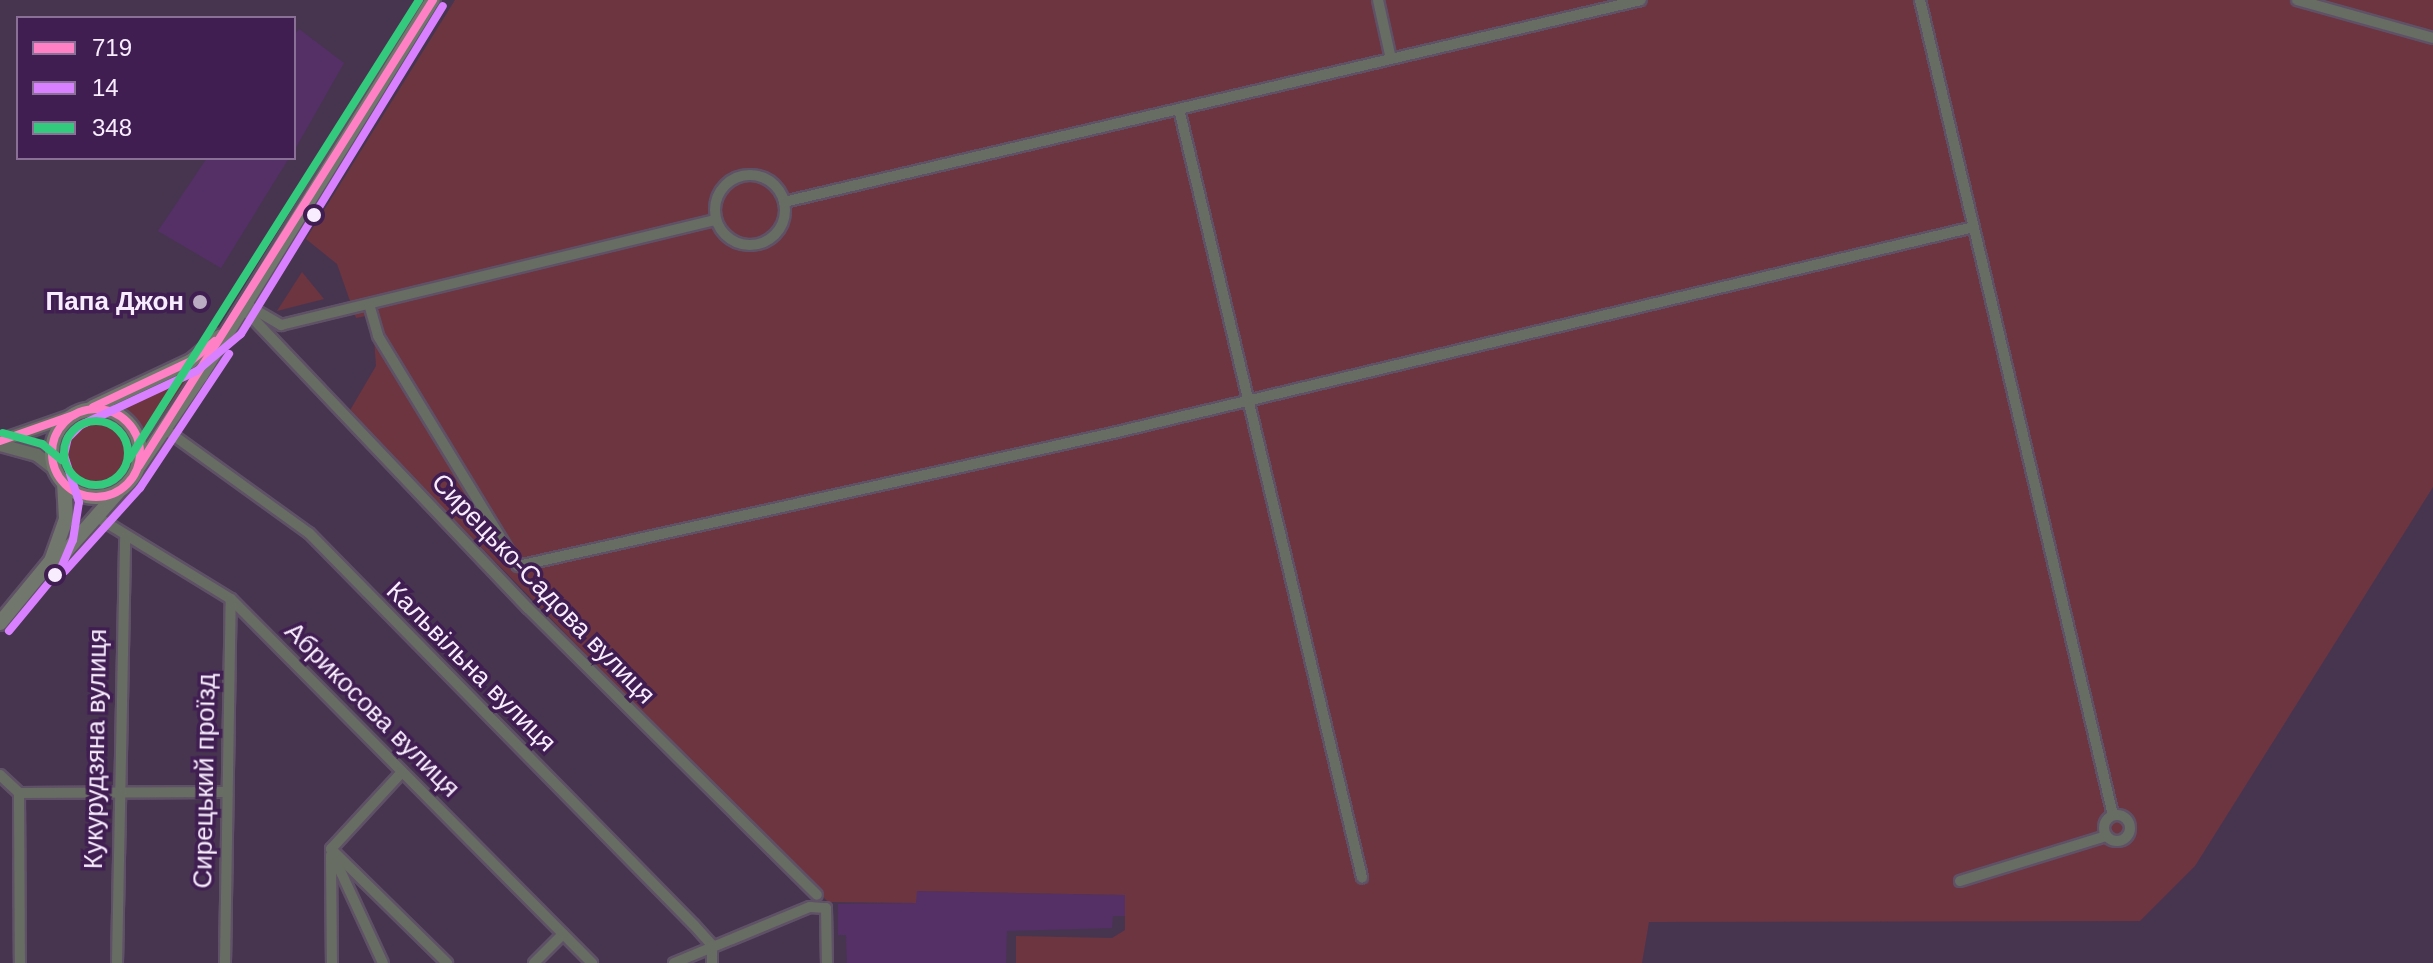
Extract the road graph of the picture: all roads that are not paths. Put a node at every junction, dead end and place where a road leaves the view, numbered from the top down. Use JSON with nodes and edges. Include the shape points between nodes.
{"nodes":[{"id":1,"x":433,"y":0,"type":"edge"},
{"id":2,"x":1378,"y":0,"type":"edge"},
{"id":3,"x":1641,"y":0,"type":"edge"},
{"id":4,"x":1920,"y":0,"type":"edge"},
{"id":5,"x":2297,"y":0,"type":"edge"},
{"id":6,"x":2433,"y":38,"type":"edge"},
{"id":7,"x":1391,"y":59,"type":"junction"},
{"id":8,"x":1179,"y":109,"type":"junction"},
{"id":9,"x":784,"y":202,"type":"junction"},
{"id":10,"x":715,"y":220,"type":"junction"},
{"id":11,"x":1974,"y":227,"type":"junction"},
{"id":12,"x":369,"y":304,"type":"junction"},
{"id":13,"x":244,"y":306,"type":"junction"},
{"id":14,"x":232,"y":326,"type":"junction"},
{"id":15,"x":1250,"y":399,"type":"junction"},
{"id":16,"x":93,"y":407,"type":"junction"},
{"id":17,"x":74,"y":415,"type":"junction"},
{"id":18,"x":166,"y":430,"type":"junction"},
{"id":19,"x":0,"y":443,"type":"edge"},
{"id":20,"x":139,"y":466,"type":"junction"},
{"id":21,"x":55,"y":469,"type":"junction"},
{"id":22,"x":64,"y":484,"type":"junction"},
{"id":23,"x":118,"y":492,"type":"junction"},
{"id":24,"x":97,"y":517,"type":"junction"},
{"id":25,"x":125,"y":537,"type":"junction"},
{"id":26,"x":40,"y":576,"type":"junction"},
{"id":27,"x":231,"y":599,"type":"junction"},
{"id":28,"x":0,"y":623,"type":"edge"},
{"id":29,"x":402,"y":772,"type":"junction"},
{"id":30,"x":0,"y":775,"type":"edge"},
{"id":31,"x":226,"y":792,"type":"junction"},
{"id":32,"x":19,"y":793,"type":"junction"},
{"id":33,"x":116,"y":793,"type":"junction"},
{"id":34,"x":2113,"y":815,"type":"junction"},
{"id":35,"x":2106,"y":836,"type":"junction"},
{"id":36,"x":331,"y":849,"type":"junction"},
{"id":37,"x":1362,"y":877,"type":"dead end"},
{"id":38,"x":1960,"y":881,"type":"dead end"},
{"id":39,"x":817,"y":895,"type":"dead end"},
{"id":40,"x":563,"y":934,"type":"junction"},
{"id":41,"x":712,"y":945,"type":"junction"},
{"id":42,"x":20,"y":963,"type":"edge"},
{"id":43,"x":117,"y":963,"type":"edge"},
{"id":44,"x":225,"y":963,"type":"edge"},
{"id":45,"x":332,"y":963,"type":"edge"},
{"id":46,"x":383,"y":963,"type":"edge"},
{"id":47,"x":447,"y":963,"type":"edge"},
{"id":48,"x":534,"y":963,"type":"edge"},
{"id":49,"x":592,"y":963,"type":"edge"},
{"id":50,"x":674,"y":963,"type":"edge"},
{"id":51,"x":712,"y":963,"type":"edge"},
{"id":52,"x":827,"y":963,"type":"edge"}],
"edges":[{"from":1,"to":13,"type":"main road"},
{"from":2,"to":7,"type":"street"},
{"from":3,"to":7,"type":"street"},
{"from":4,"to":11,"type":"street"},
{"from":5,"to":6,"type":"street"},
{"from":7,"to":8,"type":"street"},
{"from":8,"to":9,"type":"street"},
{"from":8,"to":15,"type":"street"},
{"from":9,"to":10,"type":"street","via":[[782,225],[756,245],[727,238]]},
{"from":9,"to":10,"type":"street","via":[[771,182],[737,177],[720,190]]},
{"from":10,"to":12,"type":"street"},
{"from":11,"to":15,"type":"street"},
{"from":11,"to":34,"type":"street"},
{"from":12,"to":13,"type":"street","via":[[281,325]]},
{"from":12,"to":15,"type":"street","via":[[378,336],[518,566]]},
{"from":13,"to":14,"type":"main road"},
{"from":13,"to":39,"type":"street","name":"Сирецько-Садова вулиця","via":[[528,608]]},
{"from":14,"to":16,"type":"main road","via":[[191,361]]},
{"from":14,"to":18,"type":"main road"},
{"from":15,"to":37,"type":"street"},
{"from":16,"to":17,"type":"main road"},
{"from":16,"to":20,"type":"main road","via":[[131,425],[141,451]]},
{"from":17,"to":19,"type":"street"},
{"from":17,"to":21,"type":"main road","via":[[53,443]]},
{"from":18,"to":20,"type":"main road"},
{"from":18,"to":41,"type":"street","name":"Кальвільна вулиця","via":[[309,533]]},
{"from":19,"to":21,"type":"street","via":[[37,455]]},
{"from":20,"to":23,"type":"main road"},
{"from":21,"to":22,"type":"main road"},
{"from":22,"to":23,"type":"main road","via":[[90,497]]},
{"from":22,"to":26,"type":"main road","via":[[62,536]]},
{"from":23,"to":24,"type":"main road"},
{"from":24,"to":25,"type":"street","name":"Абрикосова вулиця"},
{"from":24,"to":26,"type":"main road"},
{"from":25,"to":27,"type":"street","name":"Абрикосова вулиця"},
{"from":25,"to":33,"type":"street","name":"Кукурудзяна вулиця"},
{"from":26,"to":28,"type":"main road"},
{"from":27,"to":29,"type":"street","name":"Абрикосова вулиця"},
{"from":27,"to":31,"type":"street","name":"Сирецький проїзд"},
{"from":29,"to":36,"type":"street"},
{"from":29,"to":40,"type":"street","name":"Абрикосова вулиця"},
{"from":30,"to":32,"type":"street"},
{"from":31,"to":33,"type":"street"},
{"from":31,"to":44,"type":"street","name":"Сирецький проїзд"},
{"from":32,"to":33,"type":"street"},
{"from":32,"to":42,"type":"street"},
{"from":33,"to":43,"type":"street","name":"Кукурудзяна вулиця"},
{"from":34,"to":35,"type":"street","via":[[2104,824]]},
{"from":34,"to":35,"type":"street","via":[[2126,818],[2130,830],[2118,841]]},
{"from":35,"to":38,"type":"street"},
{"from":36,"to":45,"type":"street"},
{"from":36,"to":46,"type":"street"},
{"from":36,"to":47,"type":"street"},
{"from":40,"to":48,"type":"street"},
{"from":40,"to":49,"type":"street","name":"Абрикосова вулиця"},
{"from":41,"to":50,"type":"street"},
{"from":41,"to":51,"type":"street"},
{"from":41,"to":52,"type":"street","via":[[810,907],[826,908]]}]}
